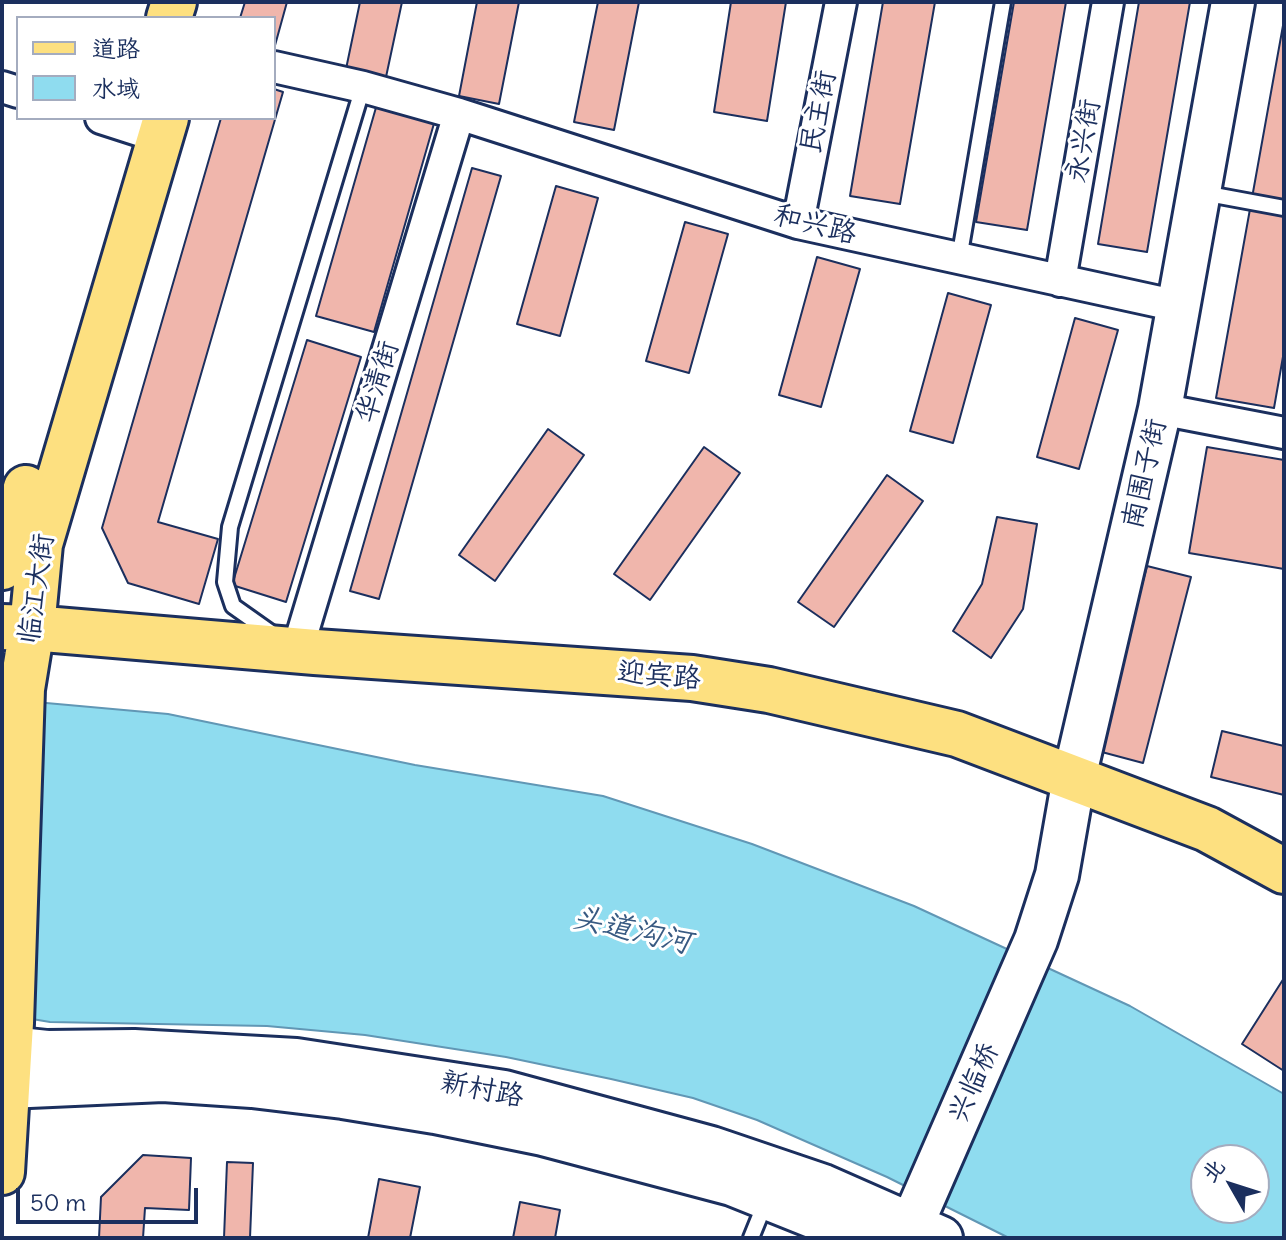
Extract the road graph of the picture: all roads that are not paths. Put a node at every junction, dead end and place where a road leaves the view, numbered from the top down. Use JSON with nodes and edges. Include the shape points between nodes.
{"nodes":[{"id":1,"x":841,"y":2,"type":"edge"},
{"id":2,"x":1003,"y":2,"type":"edge"},
{"id":3,"x":1108,"y":2,"type":"edge"},
{"id":4,"x":1233,"y":2,"type":"edge"},
{"id":5,"x":276,"y":67,"type":"edge"},
{"id":6,"x":363,"y":87,"type":"junction"},
{"id":7,"x":459,"y":114,"type":"junction"},
{"id":8,"x":140,"y":124,"type":"edge"},
{"id":9,"x":1199,"y":192,"type":"junction"},
{"id":10,"x":1284,"y":208,"type":"edge"},
{"id":11,"x":798,"y":223,"type":"junction"},
{"id":12,"x":959,"y":259,"type":"junction"},
{"id":13,"x":1060,"y":281,"type":"junction"},
{"id":14,"x":1178,"y":306,"type":"junction"},
{"id":15,"x":1160,"y":409,"type":"junction"},
{"id":16,"x":1284,"y":433,"type":"edge"},
{"id":17,"x":2,"y":567,"type":"edge"},
{"id":18,"x":17,"y":628,"type":"edge"},
{"id":19,"x":297,"y":651,"type":"junction"},
{"id":20,"x":1074,"y":778,"type":"junction"},
{"id":21,"x":1284,"y":871,"type":"edge"},
{"id":22,"x":1036,"y":940,"type":"joint"},
{"id":23,"x":6,"y":1059,"type":"edge"},
{"id":24,"x":2,"y":1172,"type":"edge"},
{"id":25,"x":768,"y":1198,"type":"junction"},
{"id":26,"x":920,"y":1234,"type":"edge"},
{"id":27,"x":751,"y":1238,"type":"edge"},
{"id":28,"x":867,"y":1238,"type":"edge"}],
"edges":[{"from":1,"to":11,"type":"street","name":"民主街"},
{"from":2,"to":12,"type":"lane"},
{"from":3,"to":13,"type":"street","name":"永兴街"},
{"from":4,"to":9,"type":"street","name":"南围子街"},
{"from":5,"to":6,"type":"street","name":"和兴路"},
{"from":6,"to":7,"type":"street","name":"和兴路"},
{"from":6,"to":19,"type":"lane","via":[[230,527],[225,582],[233,606]]},
{"from":7,"to":11,"type":"street","name":"和兴路"},
{"from":7,"to":19,"type":"street","name":"华清街"},
{"from":8,"to":17,"type":"main road","name":"临江大街"},
{"from":8,"to":18,"type":"main road","name":"临江大街"},
{"from":9,"to":10,"type":"lane"},
{"from":9,"to":14,"type":"street","name":"南围子街"},
{"from":11,"to":12,"type":"street","name":"和兴路"},
{"from":12,"to":13,"type":"street","name":"和兴路"},
{"from":13,"to":14,"type":"street","name":"和兴路"},
{"from":14,"to":15,"type":"street","name":"南围子街"},
{"from":15,"to":16,"type":"street"},
{"from":15,"to":20,"type":"street","name":"南围子街"},
{"from":18,"to":19,"type":"main road","name":"迎宾路"},
{"from":18,"to":23,"type":"main road","name":"临江大街","via":[[22,689]]},
{"from":19,"to":20,"type":"main road","name":"迎宾路","via":[[692,678],[769,690],[957,734]]},
{"from":20,"to":21,"type":"main road","name":"迎宾路","via":[[1207,829]]},
{"from":20,"to":22,"type":"street","name":"南围子街","via":[[1057,875]]},
{"from":22,"to":26,"type":"street","name":"兴临桥"},
{"from":23,"to":24,"type":"main road","name":"临江大街"},
{"from":23,"to":25,"type":"street","name":"新村路","via":[[435,1112],[543,1134]]},
{"from":23,"to":26,"type":"street","name":"新村路","via":[[47,1052],[210,1054],[296,1060],[504,1092],[711,1148],[823,1186]]},
{"from":25,"to":27,"type":"lane"},
{"from":25,"to":28,"type":"street","name":"新村路"}]}
